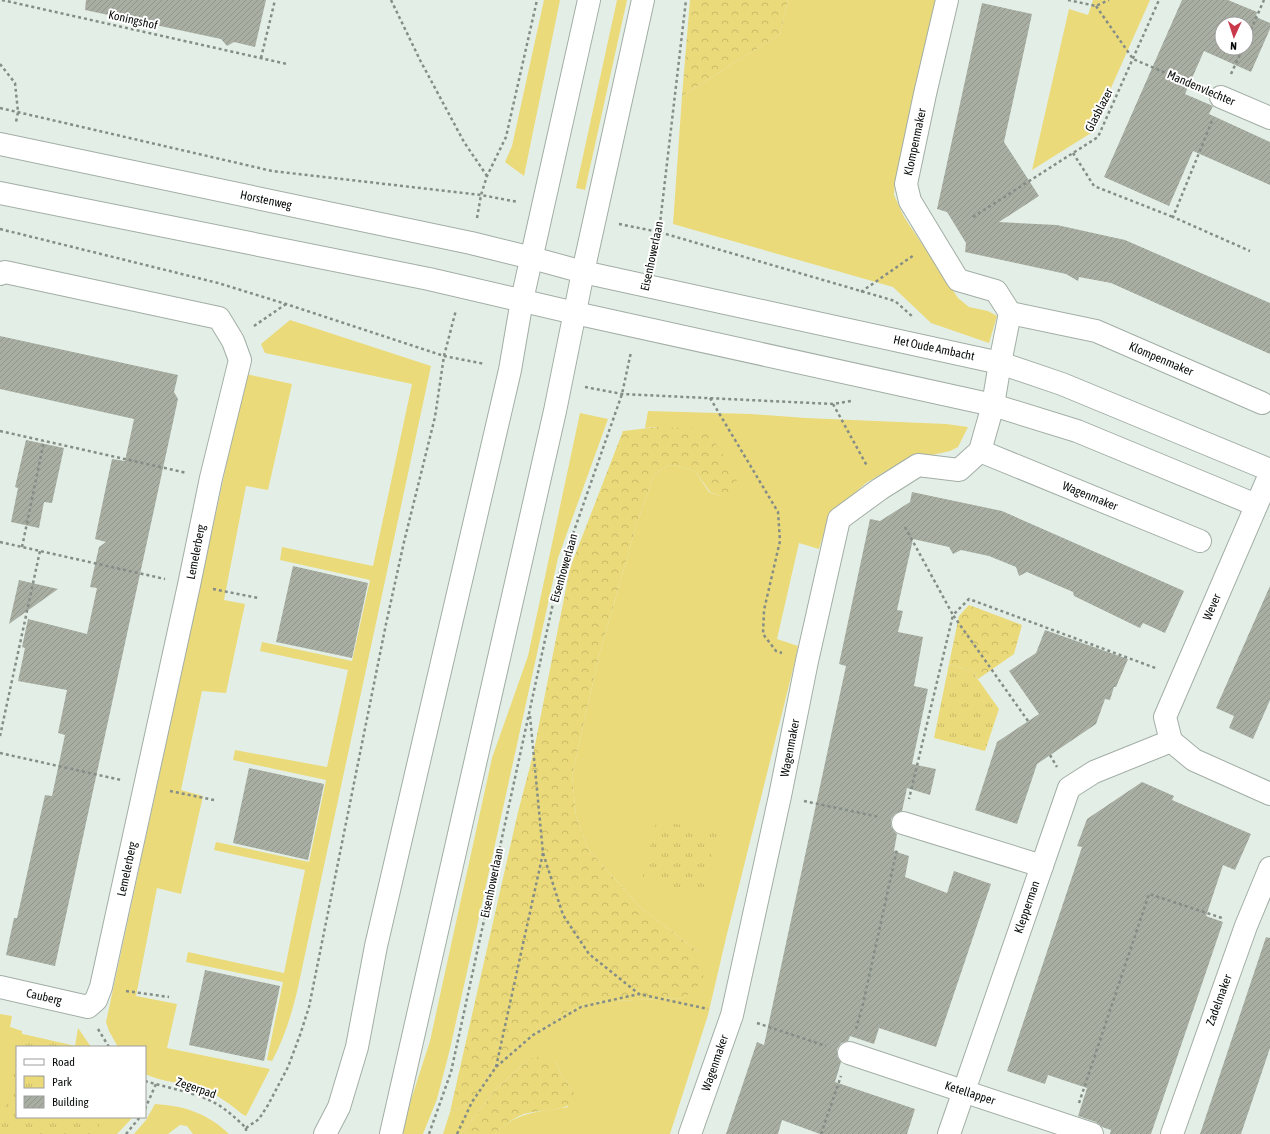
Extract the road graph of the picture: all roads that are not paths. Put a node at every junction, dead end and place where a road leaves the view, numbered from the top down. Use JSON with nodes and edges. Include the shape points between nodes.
{"nodes":[{"id":1,"x":589,"y":0,"type":"edge"},
{"id":2,"x":643,"y":0,"type":"edge"},
{"id":3,"x":947,"y":0,"type":"edge"},
{"id":4,"x":1221,"y":97,"type":"road end"},
{"id":5,"x":1270,"y":118,"type":"edge"},
{"id":6,"x":0,"y":144,"type":"edge"},
{"id":7,"x":0,"y":193,"type":"edge"},
{"id":8,"x":532,"y":258,"type":"junction"},
{"id":9,"x":583,"y":272,"type":"junction"},
{"id":10,"x":0,"y":274,"type":"edge"},
{"id":11,"x":522,"y":300,"type":"junction"},
{"id":12,"x":575,"y":313,"type":"junction"},
{"id":13,"x":1010,"y":313,"type":"junction"},
{"id":14,"x":1000,"y":363,"type":"junction"},
{"id":15,"x":1262,"y":403,"type":"dead end"},
{"id":16,"x":993,"y":405,"type":"junction"},
{"id":17,"x":980,"y":451,"type":"junction"},
{"id":18,"x":1270,"y":470,"type":"edge"},
{"id":19,"x":1270,"y":474,"type":"edge"},
{"id":20,"x":1256,"y":505,"type":"junction"},
{"id":21,"x":1200,"y":541,"type":"dead end"},
{"id":22,"x":1171,"y":741,"type":"junction"},
{"id":23,"x":1270,"y":794,"type":"edge"},
{"id":24,"x":903,"y":823,"type":"road end"},
{"id":25,"x":1042,"y":866,"type":"junction"},
{"id":26,"x":1270,"y":868,"type":"edge"},
{"id":27,"x":0,"y":987,"type":"edge"},
{"id":28,"x":88,"y":1006,"type":"joint"},
{"id":29,"x":849,"y":1053,"type":"road end"},
{"id":30,"x":963,"y":1090,"type":"junction"},
{"id":31,"x":325,"y":1134,"type":"edge"},
{"id":32,"x":391,"y":1134,"type":"edge"},
{"id":33,"x":690,"y":1134,"type":"edge"},
{"id":34,"x":949,"y":1134,"type":"edge"},
{"id":35,"x":1092,"y":1134,"type":"edge"},
{"id":36,"x":1172,"y":1134,"type":"edge"}],
"edges":[{"from":1,"to":8,"type":"street"},
{"from":2,"to":9,"type":"street"},
{"from":3,"to":13,"type":"street","name":"Klompenmaker","via":[[906,184],[910,201],[958,280],[996,291]]},
{"from":4,"to":5,"type":"street","name":"Mandenvlechter"},
{"from":6,"to":8,"type":"street","name":"Horstenweg"},
{"from":7,"to":11,"type":"street"},
{"from":8,"to":9,"type":"street","name":"Horstenweg"},
{"from":8,"to":11,"type":"street"},
{"from":9,"to":12,"type":"street"},
{"from":9,"to":14,"type":"street","name":"Het Oude Ambacht"},
{"from":10,"to":28,"type":"street","name":"Lemelerberg","via":[[5,272],[220,318],[240,360],[211,478],[101,987],[96,1000]]},
{"from":11,"to":12,"type":"street"},
{"from":11,"to":31,"type":"street","via":[[510,370],[376,946],[357,1047],[339,1106]]},
{"from":12,"to":16,"type":"street"},
{"from":12,"to":32,"type":"street"},
{"from":13,"to":14,"type":"street"},
{"from":13,"to":15,"type":"street","name":"Klompenmaker","via":[[1096,331]]},
{"from":14,"to":16,"type":"street"},
{"from":14,"to":18,"type":"street","name":"Het Oude Ambacht","via":[[1062,384]]},
{"from":16,"to":17,"type":"street"},
{"from":16,"to":20,"type":"street","via":[[1077,431]]},
{"from":17,"to":21,"type":"street","name":"Wagenmaker"},
{"from":17,"to":33,"type":"street","name":"Wagenmaker","via":[[959,470],[918,465],[839,519],[732,1015]]},
{"from":19,"to":20,"type":"street","name":"Wever"},
{"from":20,"to":22,"type":"street","name":"Wever","via":[[1165,717]]},
{"from":22,"to":23,"type":"street","via":[[1194,760]]},
{"from":22,"to":25,"type":"street","name":"Klepperman","via":[[1094,772],[1069,788]]},
{"from":24,"to":25,"type":"street"},
{"from":25,"to":30,"type":"street","name":"Klepperman"},
{"from":26,"to":36,"type":"street","name":"Zadelmaker","via":[[1246,926]]},
{"from":27,"to":28,"type":"street","name":"Cauberg"},
{"from":29,"to":30,"type":"street","name":"Ketellapper"},
{"from":30,"to":34,"type":"street","name":"Klepperman"},
{"from":30,"to":35,"type":"street","name":"Ketellapper"}]}
